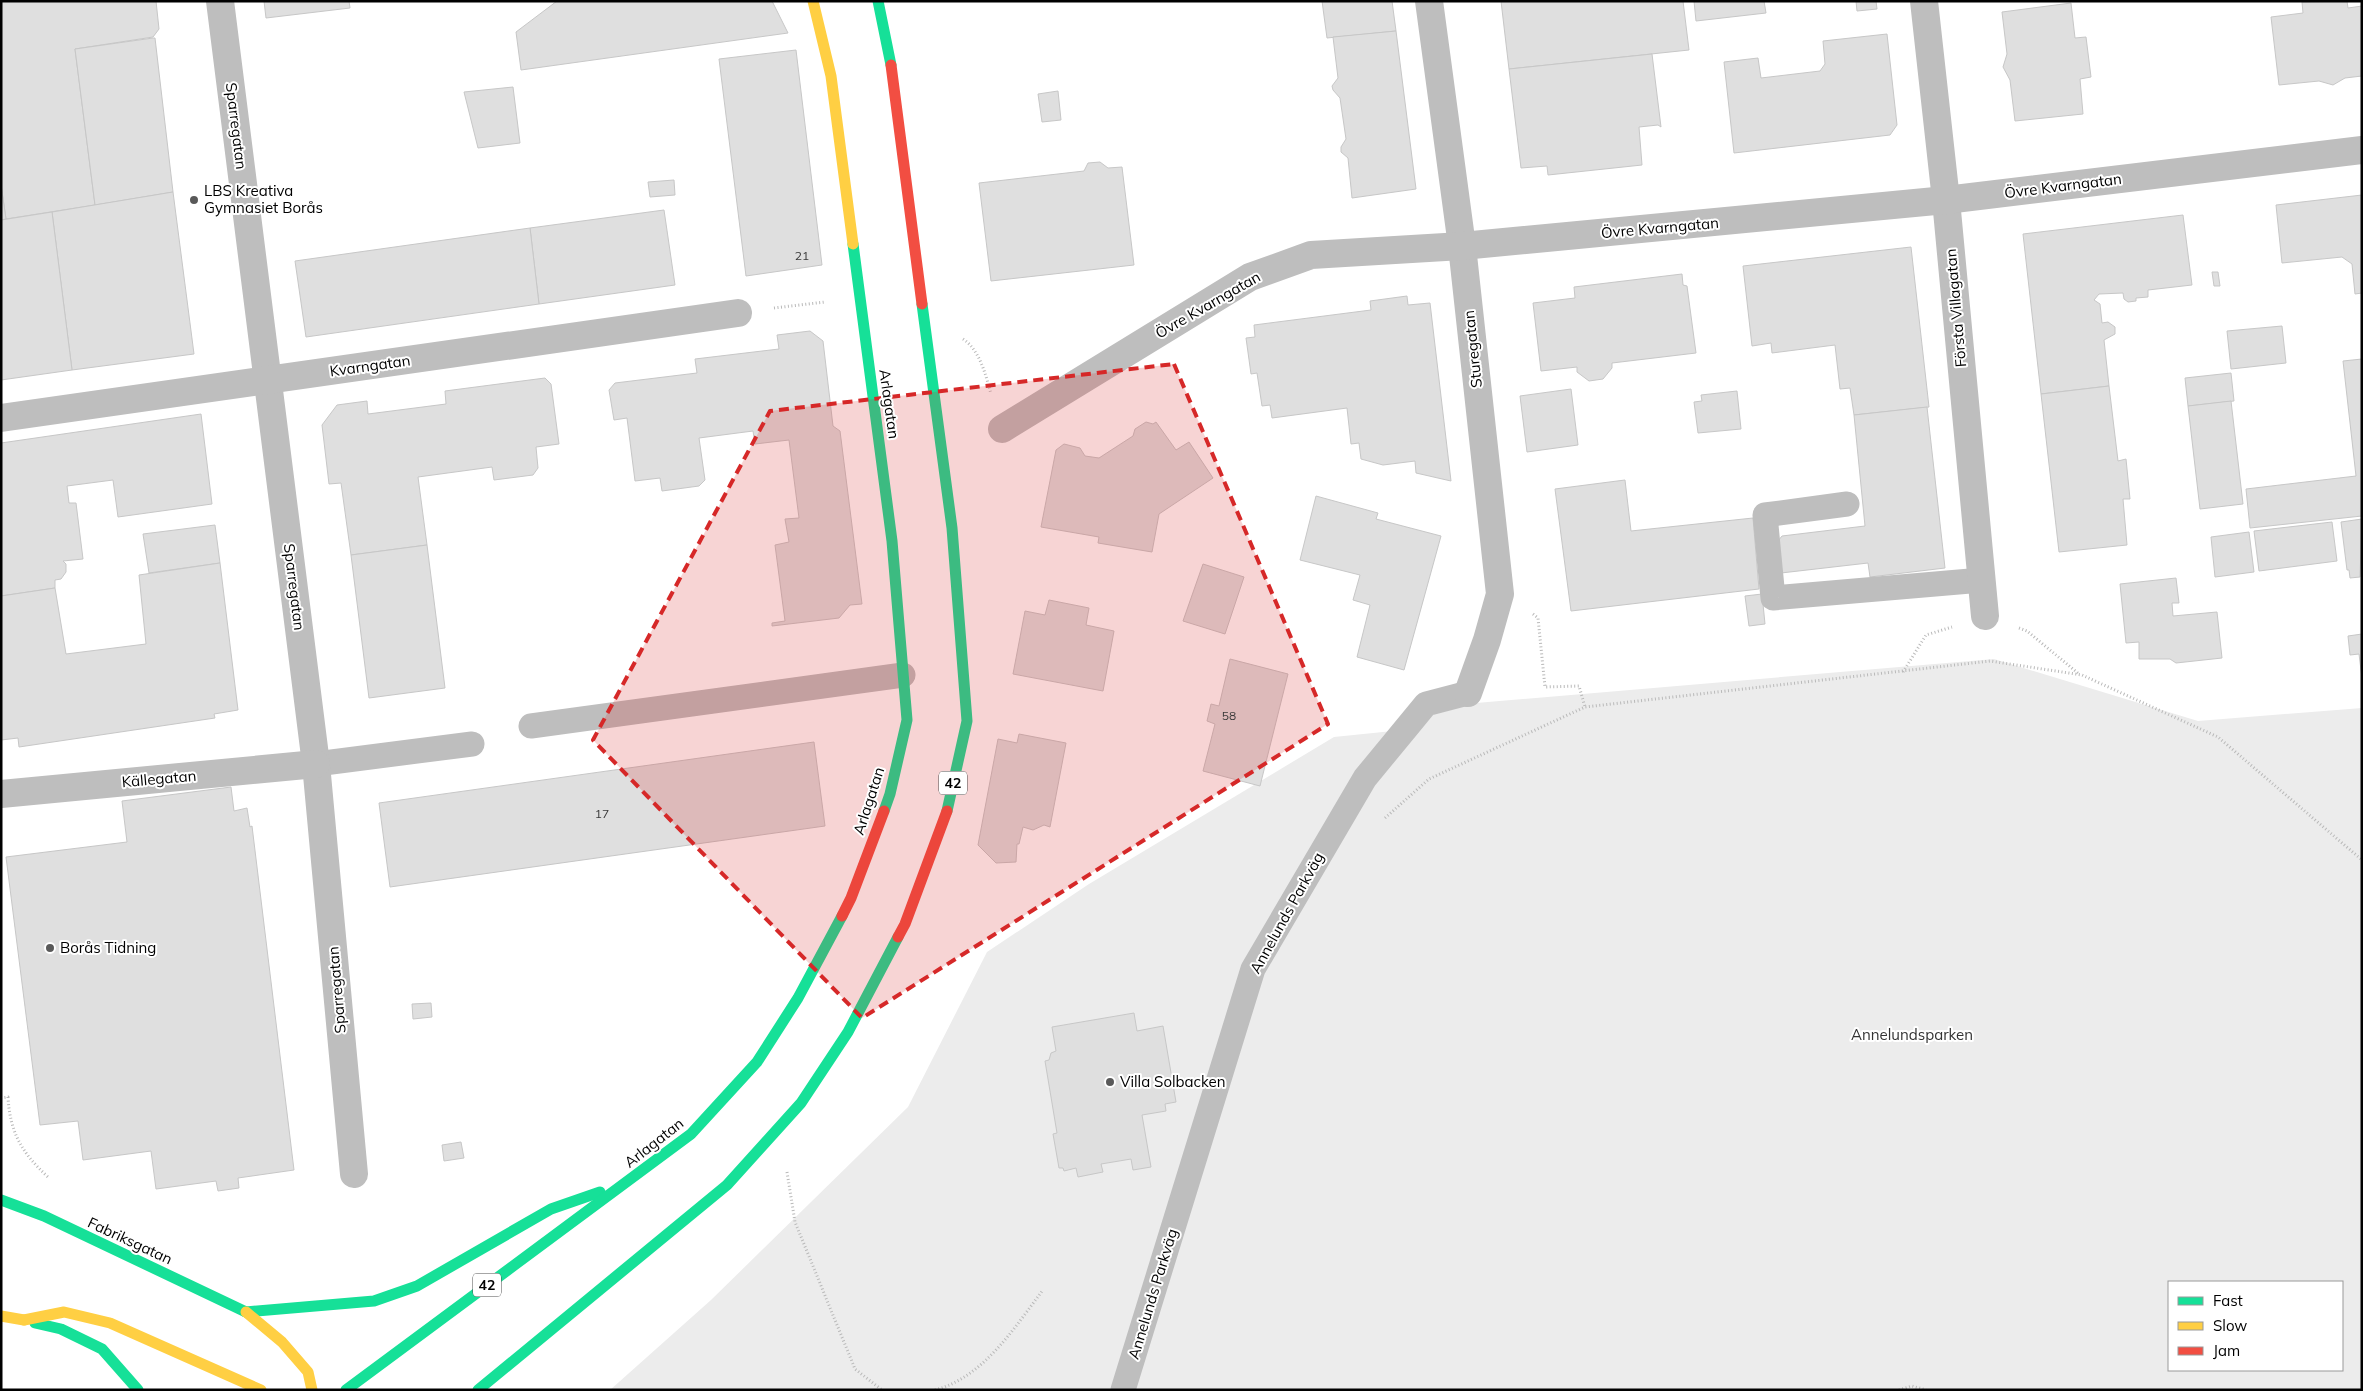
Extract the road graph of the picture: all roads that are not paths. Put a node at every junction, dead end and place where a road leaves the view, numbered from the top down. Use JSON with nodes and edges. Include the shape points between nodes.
{"nodes":[{"id":1,"x":220,"y":1,"type":"edge"},
{"id":2,"x":813,"y":1,"type":"edge"},
{"id":3,"x":878,"y":1,"type":"edge"},
{"id":4,"x":1429,"y":1,"type":"edge"},
{"id":5,"x":1924,"y":1,"type":"edge"},
{"id":6,"x":2362,"y":150,"type":"edge"},
{"id":7,"x":1946,"y":200,"type":"junction"},
{"id":8,"x":1462,"y":246,"type":"junction"},
{"id":9,"x":738,"y":312,"type":"road end"},
{"id":10,"x":269,"y":380,"type":"junction"},
{"id":11,"x":1,"y":418,"type":"edge"},
{"id":12,"x":1002,"y":429,"type":"dead end"},
{"id":13,"x":1847,"y":504,"type":"dead end"},
{"id":14,"x":1982,"y":580,"type":"junction"},
{"id":15,"x":1985,"y":616,"type":"road end"},
{"id":16,"x":903,"y":675,"type":"junction"},
{"id":17,"x":1468,"y":693,"type":"joint"},
{"id":18,"x":531,"y":726,"type":"dead end"},
{"id":19,"x":472,"y":744,"type":"dead end"},
{"id":20,"x":316,"y":764,"type":"junction"},
{"id":21,"x":1,"y":794,"type":"edge"},
{"id":22,"x":354,"y":1174,"type":"dead end"},
{"id":23,"x":629,"y":1181,"type":"junction"},
{"id":24,"x":1,"y":1200,"type":"edge"},
{"id":25,"x":246,"y":1312,"type":"junction"},
{"id":26,"x":1,"y":1316,"type":"edge"},
{"id":27,"x":24,"y":1320,"type":"junction"},
{"id":28,"x":138,"y":1390,"type":"edge"},
{"id":29,"x":261,"y":1390,"type":"edge"},
{"id":30,"x":312,"y":1390,"type":"edge"},
{"id":31,"x":346,"y":1390,"type":"edge"},
{"id":32,"x":478,"y":1390,"type":"edge"},
{"id":33,"x":1123,"y":1390,"type":"edge"}],
"edges":[{"from":1,"to":10,"type":"street","name":"Sparregatan"},
{"from":2,"to":16,"type":"main road","name":"Arlagatan","number":"42","via":[[831,76],[892,541]]},
{"from":3,"to":32,"type":"main road","number":"42","via":[[890,58],[952,528],[967,721],[947,811],[905,924],[848,1032],[801,1103],[727,1185]]},
{"from":4,"to":8,"type":"street","name":"Sturegatan"},
{"from":5,"to":7,"type":"street","name":"Första Villagatan"},
{"from":6,"to":7,"type":"street","name":"Övre Kvarngatan"},
{"from":7,"to":8,"type":"street","name":"Övre Kvarngatan"},
{"from":7,"to":14,"type":"street","name":"Första Villagatan"},
{"from":8,"to":12,"type":"street","name":"Övre Kvarngatan","via":[[1311,255],[1250,278]]},
{"from":8,"to":17,"type":"street","name":"Sturegatan","via":[[1500,594]]},
{"from":9,"to":10,"type":"street","name":"Kvarngatan"},
{"from":10,"to":11,"type":"street","name":"Kvarngatan"},
{"from":10,"to":20,"type":"street","name":"Sparregatan"},
{"from":13,"to":14,"type":"lane","via":[[1765,515],[1773,598]]},
{"from":14,"to":15,"type":"street","name":"Första Villagatan"},
{"from":16,"to":18,"type":"lane"},
{"from":16,"to":23,"type":"main road","name":"Arlagatan","number":"42","via":[[907,720],[890,794],[851,898],[798,998],[757,1062],[691,1134]]},
{"from":17,"to":33,"type":"lane","name":"Annelunds Parkväg","via":[[1426,704],[1365,778],[1253,969]]},
{"from":19,"to":20,"type":"lane"},
{"from":20,"to":21,"type":"street","name":"Källegatan"},
{"from":20,"to":22,"type":"street","name":"Sparregatan"},
{"from":23,"to":25,"type":"main road","via":[[551,1209],[416,1286],[374,1301]]},
{"from":23,"to":31,"type":"main road","name":"Arlagatan","number":"42"},
{"from":24,"to":25,"type":"main road","name":"Fabriksgatan","via":[[44,1216]]},
{"from":25,"to":30,"type":"main road","name":"Fabriksgatan","via":[[282,1342],[308,1372]]},
{"from":26,"to":27,"type":"main road"},
{"from":27,"to":28,"type":"main road","via":[[61,1329],[102,1349]]},
{"from":27,"to":29,"type":"main road","via":[[64,1312],[110,1323]]}]}
